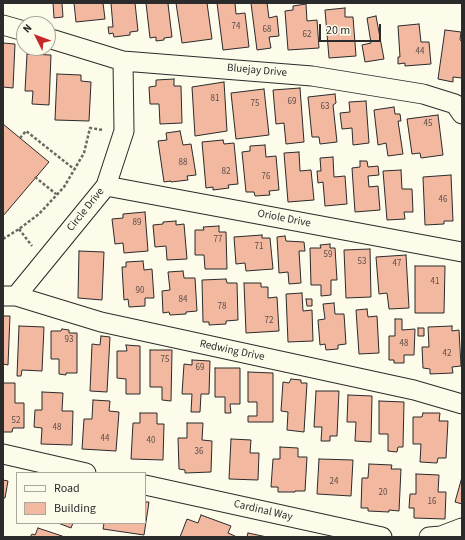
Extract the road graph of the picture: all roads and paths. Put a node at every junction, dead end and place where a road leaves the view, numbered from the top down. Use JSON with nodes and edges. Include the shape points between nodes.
{"nodes":[{"id":1,"x":3,"y":25,"type":"edge"},
{"id":2,"x":16,"y":29,"type":"edge"},
{"id":3,"x":56,"y":40,"type":"edge"},
{"id":4,"x":123,"y":61,"type":"junction"},
{"id":5,"x":462,"y":114,"type":"edge"},
{"id":6,"x":105,"y":130,"type":"dead end"},
{"id":7,"x":20,"y":138,"type":"dead end"},
{"id":8,"x":74,"y":169,"type":"junction"},
{"id":9,"x":35,"y":178,"type":"dead end"},
{"id":10,"x":106,"y":186,"type":"junction"},
{"id":11,"x":56,"y":194,"type":"junction"},
{"id":12,"x":20,"y":229,"type":"junction"},
{"id":13,"x":3,"y":239,"type":"edge"},
{"id":14,"x":33,"y":248,"type":"dead end"},
{"id":15,"x":462,"y":252,"type":"edge"},
{"id":16,"x":9,"y":296,"type":"edge"},
{"id":17,"x":462,"y":404,"type":"edge"},
{"id":18,"x":3,"y":454,"type":"edge"},
{"id":19,"x":82,"y":472,"type":"edge"},
{"id":20,"x":146,"y":485,"type":"edge"},
{"id":21,"x":462,"y":528,"type":"edge"},
{"id":22,"x":382,"y":537,"type":"edge"},
{"id":23,"x":429,"y":537,"type":"edge"}],
"edges":[{"from":1,"to":2,"type":"street"},
{"from":3,"to":4,"type":"street","name":"Bluejay Drive"},
{"from":4,"to":5,"type":"street","name":"Bluejay Drive","via":[[312,76],[423,94],[455,104]]},
{"from":4,"to":10,"type":"street","name":"Circle Drive","via":[[124,131]]},
{"from":6,"to":8,"type":"path","via":[[90,128],[84,153]]},
{"from":7,"to":8,"type":"path","via":[[26,131]]},
{"from":8,"to":11,"type":"path","via":[[64,187]]},
{"from":9,"to":11,"type":"path"},
{"from":10,"to":15,"type":"street","name":"Oriole Drive"},
{"from":10,"to":16,"type":"street","name":"Circle Drive"},
{"from":11,"to":12,"type":"path","via":[[39,214]]},
{"from":12,"to":13,"type":"path"},
{"from":12,"to":14,"type":"path"},
{"from":16,"to":17,"type":"street","name":"Redwing Drive","via":[[101,322],[414,390]]},
{"from":18,"to":19,"type":"street"},
{"from":20,"to":22,"type":"street","name":"Cardinal Way"},
{"from":21,"to":23,"type":"street","via":[[441,536]]}]}
